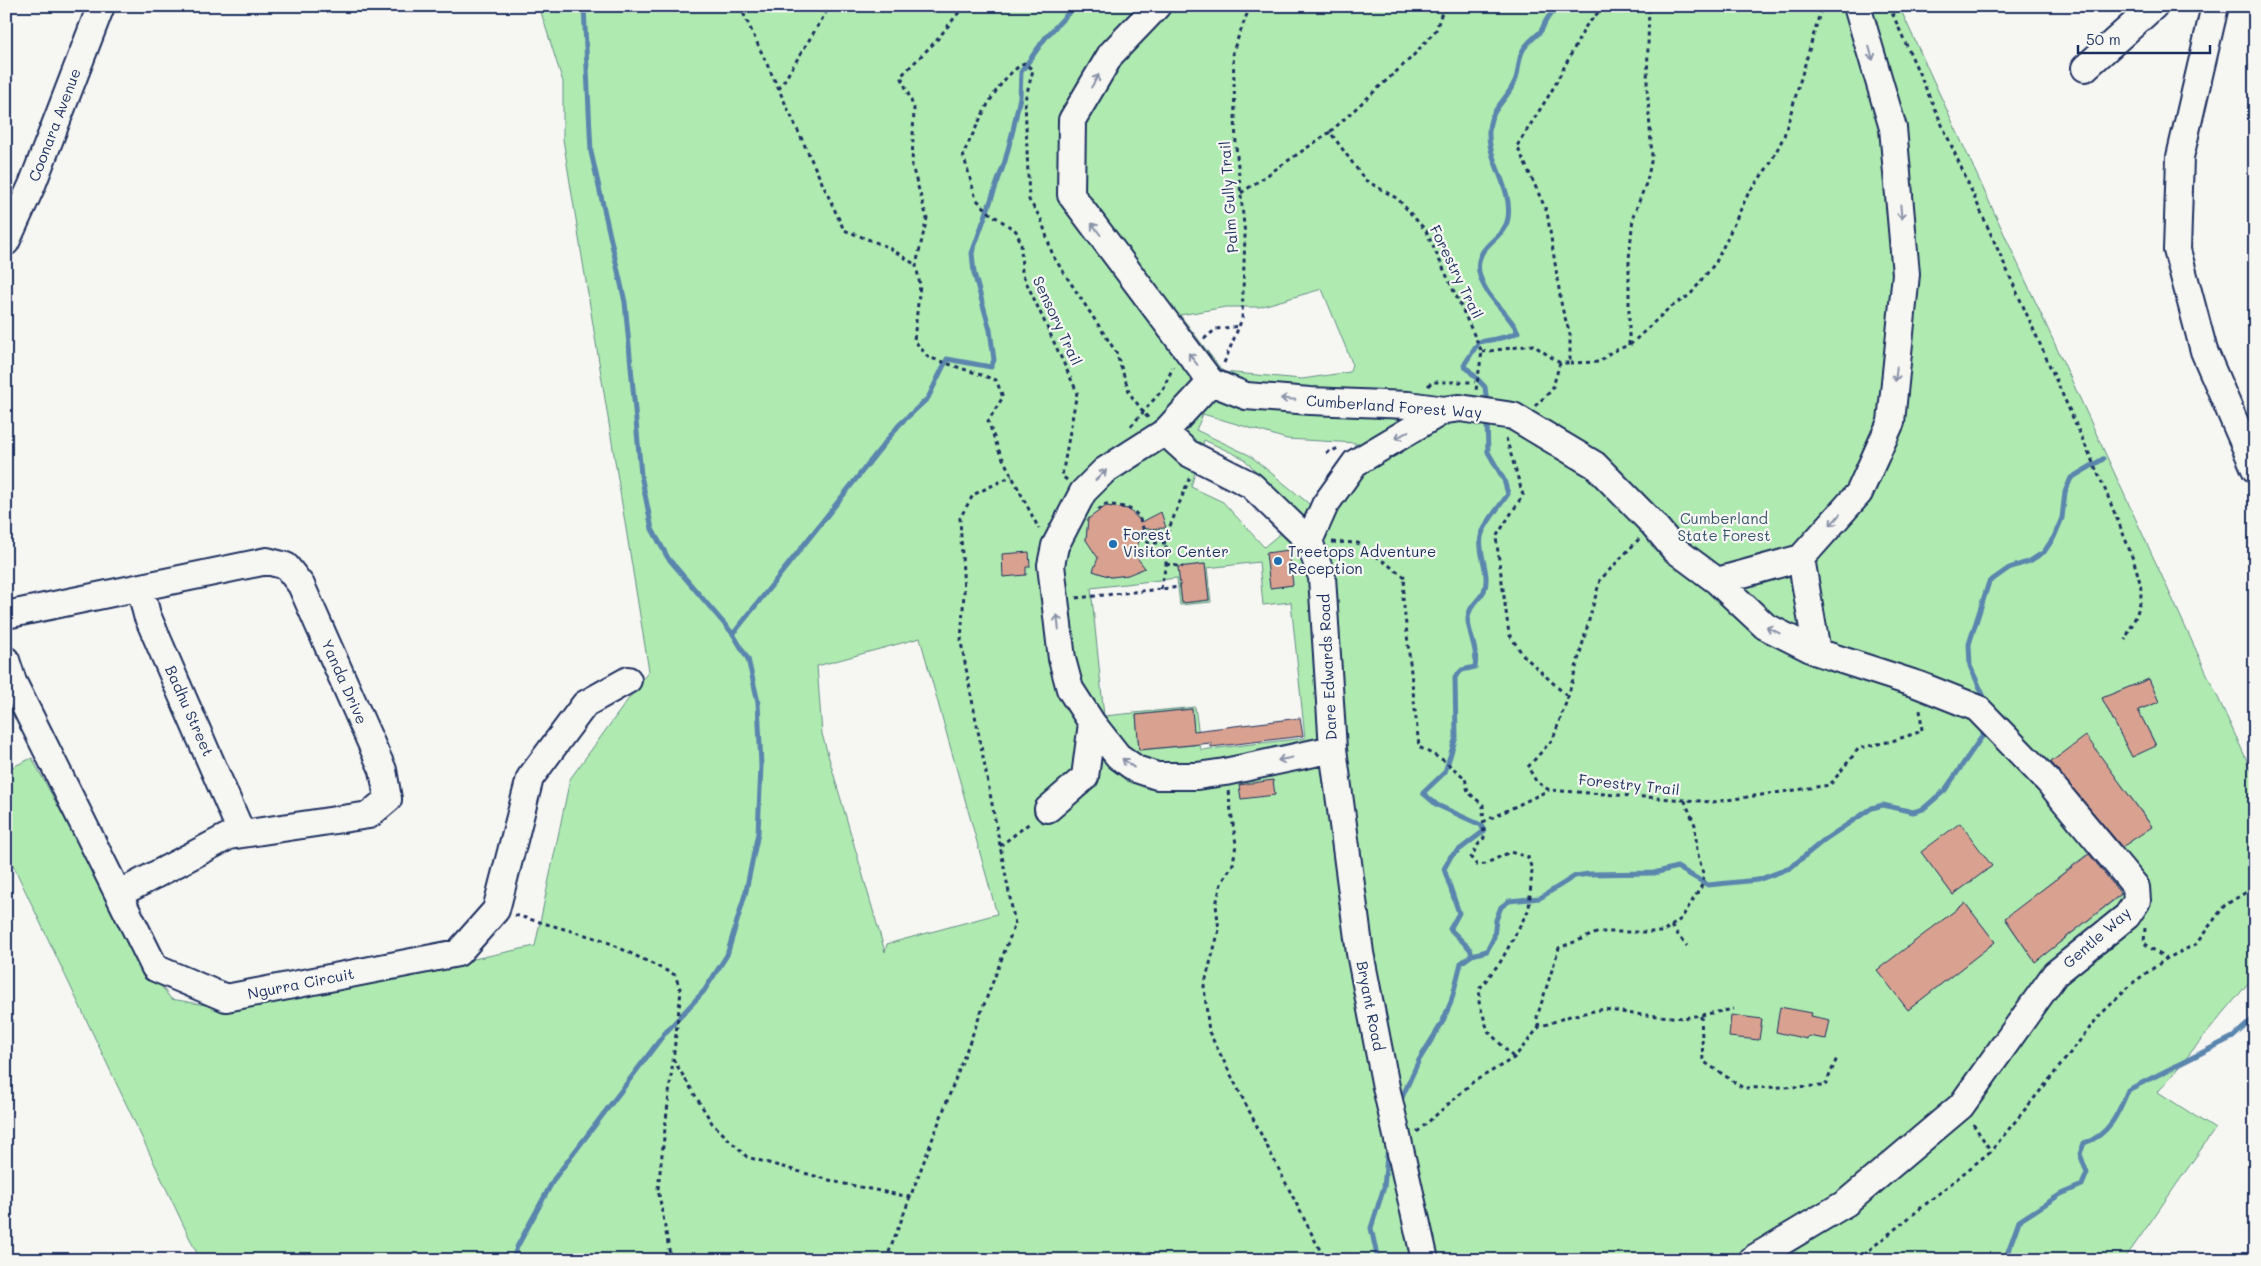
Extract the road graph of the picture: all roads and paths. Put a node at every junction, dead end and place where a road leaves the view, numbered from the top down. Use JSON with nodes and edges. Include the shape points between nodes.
{"nodes":[{"id":1,"x":101,"y":6,"type":"edge"},
{"id":2,"x":740,"y":6,"type":"edge"},
{"id":3,"x":830,"y":6,"type":"edge"},
{"id":4,"x":964,"y":6,"type":"edge"},
{"id":5,"x":1157,"y":6,"type":"edge"},
{"id":6,"x":1250,"y":6,"type":"edge"},
{"id":7,"x":1444,"y":6,"type":"edge"},
{"id":8,"x":1604,"y":6,"type":"edge"},
{"id":9,"x":1648,"y":6,"type":"edge"},
{"id":10,"x":1822,"y":6,"type":"edge"},
{"id":11,"x":1857,"y":6,"type":"edge"},
{"id":12,"x":1889,"y":6,"type":"edge"},
{"id":13,"x":2154,"y":6,"type":"edge"},
{"id":14,"x":2216,"y":6,"type":"edge"},
{"id":15,"x":2085,"y":68,"type":"dead end"},
{"id":16,"x":779,"y":89,"type":"junction"},
{"id":17,"x":1330,"y":132,"type":"junction"},
{"id":18,"x":1241,"y":193,"type":"junction"},
{"id":19,"x":6,"y":242,"type":"edge"},
{"id":20,"x":916,"y":265,"type":"junction"},
{"id":21,"x":1240,"y":326,"type":"junction"},
{"id":22,"x":1629,"y":345,"type":"junction"},
{"id":23,"x":1482,"y":352,"type":"junction"},
{"id":24,"x":1189,"y":353,"type":"junction"},
{"id":25,"x":1560,"y":363,"type":"junction"},
{"id":26,"x":1570,"y":363,"type":"junction"},
{"id":27,"x":1210,"y":382,"type":"junction"},
{"id":28,"x":1467,"y":382,"type":"dead end"},
{"id":29,"x":1475,"y":382,"type":"junction"},
{"id":30,"x":1476,"y":400,"type":"junction"},
{"id":31,"x":1444,"y":410,"type":"junction"},
{"id":32,"x":1144,"y":414,"type":"junction"},
{"id":33,"x":1512,"y":424,"type":"junction"},
{"id":34,"x":1165,"y":432,"type":"junction"},
{"id":35,"x":1124,"y":433,"type":"dead end"},
{"id":36,"x":1197,"y":457,"type":"junction"},
{"id":37,"x":2255,"y":469,"type":"edge"},
{"id":38,"x":1012,"y":476,"type":"junction"},
{"id":39,"x":1088,"y":503,"type":"junction"},
{"id":40,"x":1653,"y":524,"type":"junction"},
{"id":41,"x":1046,"y":525,"type":"dead end"},
{"id":42,"x":1309,"y":541,"type":"junction"},
{"id":43,"x":1166,"y":543,"type":"junction"},
{"id":44,"x":1358,"y":543,"type":"dead end"},
{"id":45,"x":1801,"y":558,"type":"junction"},
{"id":46,"x":1166,"y":564,"type":"junction"},
{"id":47,"x":1183,"y":567,"type":"dead end"},
{"id":48,"x":1717,"y":581,"type":"junction"},
{"id":49,"x":1180,"y":587,"type":"dead end"},
{"id":50,"x":140,"y":588,"type":"junction"},
{"id":51,"x":1161,"y":589,"type":"junction"},
{"id":52,"x":1056,"y":600,"type":"junction"},
{"id":53,"x":6,"y":615,"type":"edge"},
{"id":54,"x":2125,"y":640,"type":"dead end"},
{"id":55,"x":1817,"y":652,"type":"junction"},
{"id":56,"x":6,"y":660,"type":"edge"},
{"id":57,"x":628,"y":680,"type":"dead end"},
{"id":58,"x":1919,"y":685,"type":"junction"},
{"id":59,"x":1568,"y":697,"type":"junction"},
{"id":60,"x":1092,"y":723,"type":"junction"},
{"id":61,"x":1333,"y":749,"type":"junction"},
{"id":62,"x":1224,"y":772,"type":"junction"},
{"id":63,"x":1549,"y":790,"type":"junction"},
{"id":64,"x":1684,"y":799,"type":"junction"},
{"id":65,"x":1048,"y":809,"type":"joint"},
{"id":66,"x":1484,"y":822,"type":"junction"},
{"id":67,"x":242,"y":834,"type":"junction"},
{"id":68,"x":1000,"y":846,"type":"junction"},
{"id":69,"x":2255,"y":887,"type":"edge"},
{"id":70,"x":119,"y":894,"type":"junction"},
{"id":71,"x":2137,"y":901,"type":"junction"},
{"id":72,"x":496,"y":910,"type":"junction"},
{"id":73,"x":1671,"y":926,"type":"junction"},
{"id":74,"x":1688,"y":946,"type":"dead end"},
{"id":75,"x":2166,"y":959,"type":"junction"},
{"id":76,"x":1734,"y":1009,"type":"dead end"},
{"id":77,"x":1700,"y":1016,"type":"junction"},
{"id":78,"x":1539,"y":1027,"type":"junction"},
{"id":79,"x":673,"y":1058,"type":"junction"},
{"id":80,"x":1514,"y":1058,"type":"junction"},
{"id":81,"x":1837,"y":1058,"type":"dead end"},
{"id":82,"x":1960,"y":1106,"type":"junction"},
{"id":83,"x":1399,"y":1144,"type":"junction"},
{"id":84,"x":1991,"y":1150,"type":"junction"},
{"id":85,"x":910,"y":1197,"type":"junction"},
{"id":86,"x":671,"y":1260,"type":"edge"},
{"id":87,"x":886,"y":1260,"type":"edge"},
{"id":88,"x":1325,"y":1260,"type":"edge"},
{"id":89,"x":1425,"y":1260,"type":"edge"},
{"id":90,"x":1751,"y":1260,"type":"edge"},
{"id":91,"x":1857,"y":1260,"type":"edge"}],
"edges":[{"from":1,"to":19,"type":"street","name":"Coonara Avenue","via":[[32,185]]},
{"from":2,"to":16,"type":"path"},
{"from":3,"to":16,"type":"path"},
{"from":4,"to":20,"type":"path","via":[[902,76],[914,108],[912,166],[927,218]]},
{"from":24,"to":5,"type":"street","one_way":true,"via":[[1071,195],[1072,120],[1111,54]]},
{"from":6,"to":18,"type":"path","name":"Palm Gully Trail","via":[[1233,51]]},
{"from":7,"to":17,"type":"path","via":[[1436,30],[1424,44]]},
{"from":8,"to":26,"type":"path","via":[[1586,26],[1551,92],[1517,146],[1547,212],[1562,308],[1570,334]]},
{"from":9,"to":22,"type":"path","via":[[1647,86],[1652,157],[1633,217],[1629,259]]},
{"from":10,"to":22,"type":"path","via":[[1784,136],[1770,164],[1748,194],[1716,262],[1690,295]]},
{"from":11,"to":45,"type":"street","one_way":true,"via":[[1893,128],[1906,274],[1892,422],[1859,493]]},
{"from":12,"to":54,"type":"path","via":[[2107,494],[2133,561],[2141,592],[2136,617]]},
{"from":13,"to":15,"type":"street"},
{"from":14,"to":37,"type":"street","via":[[2180,157],[2177,250],[2204,351]]},
{"from":16,"to":20,"type":"path","via":[[844,230],[888,247]]},
{"from":17,"to":18,"type":"path"},
{"from":17,"to":23,"type":"path","name":"Forestry Trail","via":[[1365,180],[1398,199],[1426,231]]},
{"from":18,"to":21,"type":"path","name":"Palm Gully Trail","via":[[1245,235]]},
{"from":20,"to":38,"type":"path","via":[[920,285],[914,340],[928,357],[996,380],[1003,397],[988,421]]},
{"from":21,"to":24,"type":"path","via":[[1216,329]]},
{"from":21,"to":27,"type":"path","name":"Palm Gully Trail","via":[[1222,370]]},
{"from":22,"to":26,"type":"path","via":[[1611,352],[1599,362]]},
{"from":23,"to":25,"type":"path","via":[[1533,345]]},
{"from":23,"to":29,"type":"path"},
{"from":27,"to":24,"type":"street","one_way":true},
{"from":24,"to":32,"type":"path","via":[[1172,368],[1163,389]]},
{"from":25,"to":26,"type":"path"},
{"from":25,"to":33,"type":"path","via":[[1552,390]]},
{"from":31,"to":27,"type":"street","name":"Cumberland Forest Way","one_way":true,"via":[[1246,396]]},
{"from":27,"to":34,"type":"street"},
{"from":28,"to":29,"type":"path"},
{"from":29,"to":30,"type":"path"},
{"from":30,"to":31,"type":"street","name":"Cumberland Forest Way","via":[[1460,408]]},
{"from":30,"to":33,"type":"street","name":"Cumberland Forest Way"},
{"from":31,"to":42,"type":"street","one_way":true,"via":[[1355,463],[1325,505]]},
{"from":32,"to":34,"type":"path","name":"Sensory Trail"},
{"from":32,"to":35,"type":"path"},
{"from":32,"to":39,"type":"path","name":"Sensory Trail","via":[[1130,394],[1116,352],[1053,256],[1041,219],[1029,200],[1025,100],[1034,70],[1024,64],[1011,71],[994,96],[963,154],[976,199],[1016,231],[1021,243],[1022,273],[1077,392],[1062,476]]},
{"from":33,"to":40,"type":"street","name":"Cumberland Forest Way","via":[[1595,465]]},
{"from":33,"to":59,"type":"path","via":[[1511,449],[1523,495],[1496,537],[1509,634],[1523,655]]},
{"from":34,"to":36,"type":"street"},
{"from":39,"to":34,"type":"street","one_way":true,"via":[[1110,467]]},
{"from":36,"to":42,"type":"street","via":[[1251,485]]},
{"from":36,"to":43,"type":"path"},
{"from":38,"to":41,"type":"path","via":[[1042,533]]},
{"from":38,"to":68,"type":"path","via":[[973,495],[960,518],[964,592],[961,642]]},
{"from":39,"to":43,"type":"path","via":[[1128,507],[1141,519],[1148,543]]},
{"from":39,"to":52,"type":"street","via":[[1055,546],[1051,565]]},
{"from":40,"to":48,"type":"street","name":"Cumberland Forest Way","via":[[1674,549]]},
{"from":40,"to":59,"type":"path","via":[[1600,580]]},
{"from":42,"to":61,"type":"street","name":"Dare Edwards Road","via":[[1322,578]]},
{"from":43,"to":46,"type":"path"},
{"from":44,"to":66,"type":"path","via":[[1405,576],[1404,597],[1418,747],[1465,778],[1468,792],[1483,805]]},
{"from":45,"to":48,"type":"street"},
{"from":45,"to":55,"type":"street"},
{"from":46,"to":47,"type":"path"},
{"from":46,"to":51,"type":"path"},
{"from":55,"to":48,"type":"street","name":"Cumberland Forest Way","one_way":true,"via":[[1765,626]]},
{"from":49,"to":51,"type":"path"},
{"from":50,"to":53,"type":"street","name":"Yanda Drive"},
{"from":50,"to":67,"type":"street","name":"Badhu Street","via":[[147,615]]},
{"from":50,"to":67,"type":"street","name":"Yanda Drive","via":[[267,561],[286,566],[301,585],[383,770],[388,799],[369,815]]},
{"from":51,"to":52,"type":"path"},
{"from":60,"to":52,"type":"street","one_way":true,"via":[[1070,689],[1062,659]]},
{"from":55,"to":58,"type":"street","name":"Gentle Way"},
{"from":56,"to":70,"type":"street","name":"Ngurra Circuit","via":[[13,682]]},
{"from":57,"to":72,"type":"street","name":"Ngurra Circuit","via":[[585,704],[530,778]]},
{"from":58,"to":64,"type":"path","via":[[1922,731],[1892,742],[1859,748],[1830,785],[1713,802]]},
{"from":58,"to":71,"type":"street","name":"Gentle Way","via":[[1985,716],[2048,781],[2136,887]]},
{"from":59,"to":63,"type":"path","via":[[1553,739],[1528,767],[1536,781]]},
{"from":62,"to":60,"type":"street","one_way":true,"via":[[1157,776],[1136,770],[1118,756]]},
{"from":60,"to":65,"type":"street","via":[[1085,777]]},
{"from":61,"to":62,"type":"street","one_way":true},
{"from":61,"to":83,"type":"street","name":"Bryant Road","via":[[1360,953]]},
{"from":62,"to":88,"type":"path","via":[[1236,844],[1233,864],[1221,884],[1216,904],[1220,930],[1204,986],[1209,1032]]},
{"from":63,"to":64,"type":"path","name":"Forestry Trail"},
{"from":63,"to":66,"type":"path"},
{"from":64,"to":73,"type":"path","name":"Forestry Trail","via":[[1695,825],[1704,877],[1681,919]]},
{"from":65,"to":68,"type":"path"},
{"from":66,"to":80,"type":"path","via":[[1484,838],[1471,858],[1477,865],[1510,852],[1528,856],[1532,870],[1530,908],[1501,961],[1480,988],[1479,1002],[1488,1031]]},
{"from":67,"to":70,"type":"street","name":"Yanda Drive","via":[[229,836]]},
{"from":68,"to":85,"type":"path","via":[[1015,924]]},
{"from":69,"to":75,"type":"path","via":[[2225,905],[2196,944]]},
{"from":70,"to":72,"type":"street","name":"Ngurra Circuit","via":[[155,968],[226,998],[458,953]]},
{"from":71,"to":75,"type":"path","via":[[2146,930],[2144,943]]},
{"from":71,"to":82,"type":"street","name":"Gentle Way","via":[[2127,916],[2055,974]]},
{"from":72,"to":79,"type":"path","via":[[603,940],[675,975],[681,991]]},
{"from":73,"to":74,"type":"path"},
{"from":73,"to":78,"type":"path","via":[[1663,932],[1598,932],[1559,948],[1537,1017]]},
{"from":75,"to":84,"type":"path","via":[[2134,982],[2098,1016]]},
{"from":76,"to":77,"type":"path"},
{"from":77,"to":78,"type":"path","via":[[1684,1018],[1604,1009]]},
{"from":77,"to":81,"type":"path","via":[[1703,1061],[1743,1088],[1824,1086]]},
{"from":78,"to":80,"type":"path"},
{"from":79,"to":85,"type":"path","via":[[712,1123],[747,1157],[840,1183]]},
{"from":79,"to":86,"type":"path","via":[[658,1189]]},
{"from":80,"to":83,"type":"path","via":[[1473,1082]]},
{"from":82,"to":84,"type":"path"},
{"from":82,"to":90,"type":"street","name":"Gentle Way","via":[[1846,1203]]},
{"from":83,"to":89,"type":"street","name":"Bryant Road"},
{"from":84,"to":91,"type":"path"},
{"from":85,"to":87,"type":"path"}]}
